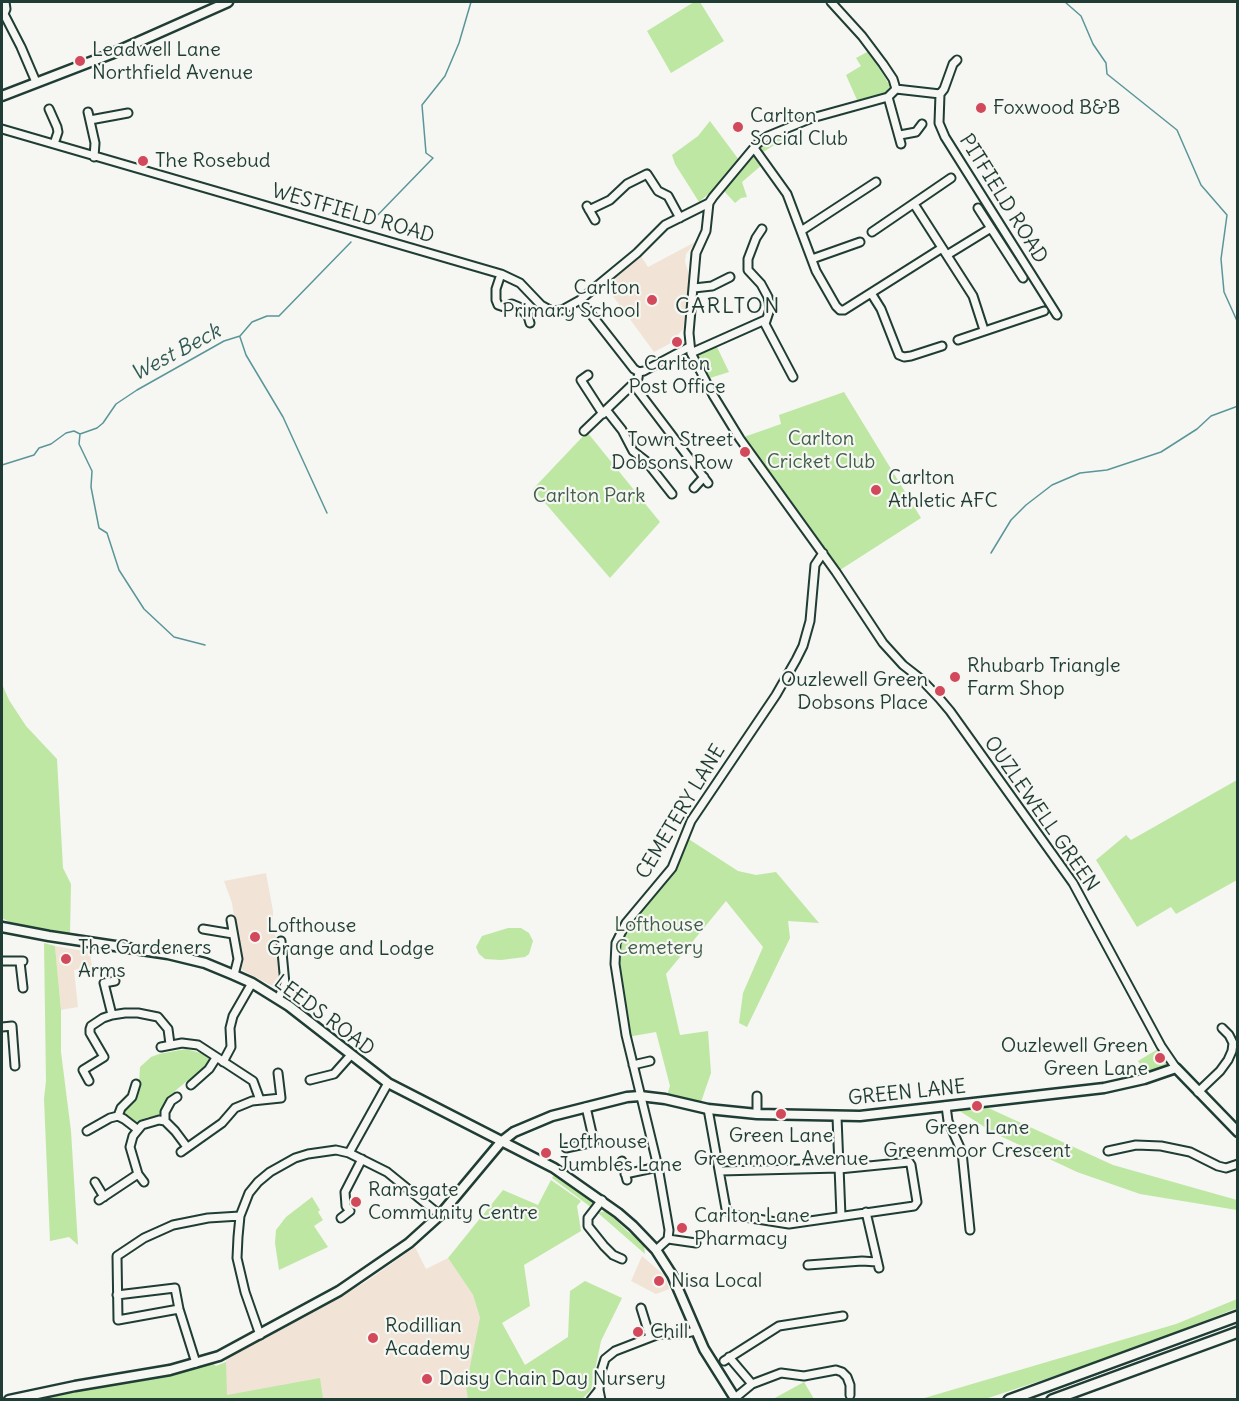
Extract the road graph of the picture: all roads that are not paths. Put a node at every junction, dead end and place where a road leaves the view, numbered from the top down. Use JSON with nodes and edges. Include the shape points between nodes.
{"nodes":[{"id":1,"x":5,"y":2,"type":"edge"},
{"id":2,"x":228,"y":2,"type":"edge"},
{"id":3,"x":831,"y":2,"type":"edge"},
{"id":4,"x":3,"y":14,"type":"edge"},
{"id":5,"x":957,"y":60,"type":"dead end"},
{"id":6,"x":36,"y":82,"type":"junction"},
{"id":7,"x":896,"y":89,"type":"junction"},
{"id":8,"x":940,"y":94,"type":"junction"},
{"id":9,"x":2,"y":96,"type":"edge"},
{"id":10,"x":888,"y":97,"type":"junction"},
{"id":11,"x":49,"y":109,"type":"dead end"},
{"id":12,"x":128,"y":113,"type":"dead end"},
{"id":13,"x":922,"y":124,"type":"dead end"},
{"id":14,"x":2,"y":129,"type":"edge"},
{"id":15,"x":900,"y":135,"type":"junction"},
{"id":16,"x":54,"y":144,"type":"junction"},
{"id":17,"x":901,"y":144,"type":"dead end"},
{"id":18,"x":754,"y":148,"type":"junction"},
{"id":19,"x":94,"y":157,"type":"junction"},
{"id":20,"x":951,"y":178,"type":"dead end"},
{"id":21,"x":876,"y":182,"type":"dead end"},
{"id":22,"x":709,"y":203,"type":"junction"},
{"id":23,"x":914,"y":204,"type":"junction"},
{"id":24,"x":978,"y":208,"type":"dead end"},
{"id":25,"x":680,"y":218,"type":"junction"},
{"id":26,"x":595,"y":220,"type":"dead end"},
{"id":27,"x":991,"y":228,"type":"junction"},
{"id":28,"x":762,"y":229,"type":"dead end"},
{"id":29,"x":801,"y":231,"type":"junction"},
{"id":30,"x":872,"y":232,"type":"dead end"},
{"id":31,"x":860,"y":242,"type":"dead end"},
{"id":32,"x":944,"y":251,"type":"junction"},
{"id":33,"x":812,"y":259,"type":"junction"},
{"id":34,"x":501,"y":274,"type":"junction"},
{"id":35,"x":729,"y":277,"type":"dead end"},
{"id":36,"x":1023,"y":278,"type":"dead end"},
{"id":37,"x":694,"y":288,"type":"junction"},
{"id":38,"x":871,"y":292,"type":"junction"},
{"id":39,"x":580,"y":300,"type":"junction"},
{"id":40,"x":1044,"y":311,"type":"dead end"},
{"id":41,"x":1057,"y":315,"type":"dead end"},
{"id":42,"x":765,"y":320,"type":"junction"},
{"id":43,"x":530,"y":323,"type":"dead end"},
{"id":44,"x":984,"y":330,"type":"junction"},
{"id":45,"x":958,"y":340,"type":"dead end"},
{"id":46,"x":942,"y":346,"type":"dead end"},
{"id":47,"x":690,"y":350,"type":"junction"},
{"id":48,"x":639,"y":372,"type":"junction"},
{"id":49,"x":588,"y":375,"type":"dead end"},
{"id":50,"x":793,"y":377,"type":"dead end"},
{"id":51,"x":633,"y":384,"type":"junction"},
{"id":52,"x":605,"y":412,"type":"junction"},
{"id":53,"x":584,"y":432,"type":"dead end"},
{"id":54,"x":665,"y":485,"type":"junction"},
{"id":55,"x":694,"y":489,"type":"dead end"},
{"id":56,"x":657,"y":491,"type":"dead end"},
{"id":57,"x":672,"y":494,"type":"dead end"},
{"id":58,"x":823,"y":554,"type":"junction"},
{"id":59,"x":231,"y":920,"type":"dead end"},
{"id":60,"x":2,"y":927,"type":"edge"},
{"id":61,"x":203,"y":929,"type":"dead end"},
{"id":62,"x":233,"y":934,"type":"junction"},
{"id":63,"x":281,"y":941,"type":"dead end"},
{"id":64,"x":2,"y":961,"type":"edge"},
{"id":65,"x":234,"y":975,"type":"junction"},
{"id":66,"x":115,"y":981,"type":"dead end"},
{"id":67,"x":252,"y":983,"type":"junction"},
{"id":68,"x":23,"y":988,"type":"dead end"},
{"id":69,"x":278,"y":999,"type":"junction"},
{"id":70,"x":112,"y":1015,"type":"junction"},
{"id":71,"x":2,"y":1027,"type":"edge"},
{"id":72,"x":1222,"y":1028,"type":"dead end"},
{"id":73,"x":170,"y":1044,"type":"junction"},
{"id":74,"x":161,"y":1047,"type":"dead end"},
{"id":75,"x":350,"y":1056,"type":"junction"},
{"id":76,"x":216,"y":1058,"type":"junction"},
{"id":77,"x":650,"y":1061,"type":"dead end"},
{"id":78,"x":223,"y":1062,"type":"junction"},
{"id":79,"x":633,"y":1065,"type":"junction"},
{"id":80,"x":15,"y":1066,"type":"dead end"},
{"id":81,"x":1176,"y":1068,"type":"junction"},
{"id":82,"x":278,"y":1073,"type":"dead end"},
{"id":83,"x":310,"y":1080,"type":"dead end"},
{"id":84,"x":89,"y":1081,"type":"dead end"},
{"id":85,"x":388,"y":1083,"type":"junction"},
{"id":86,"x":136,"y":1084,"type":"dead end"},
{"id":87,"x":191,"y":1085,"type":"dead end"},
{"id":88,"x":1198,"y":1092,"type":"junction"},
{"id":89,"x":758,"y":1095,"type":"dead end"},
{"id":90,"x":177,"y":1096,"type":"dead end"},
{"id":91,"x":640,"y":1096,"type":"junction"},
{"id":92,"x":260,"y":1100,"type":"junction"},
{"id":93,"x":949,"y":1106,"type":"junction"},
{"id":94,"x":586,"y":1107,"type":"junction"},
{"id":95,"x":708,"y":1109,"type":"junction"},
{"id":96,"x":757,"y":1114,"type":"junction"},
{"id":97,"x":118,"y":1116,"type":"junction"},
{"id":98,"x":837,"y":1117,"type":"junction"},
{"id":99,"x":165,"y":1121,"type":"junction"},
{"id":100,"x":137,"y":1129,"type":"junction"},
{"id":101,"x":87,"y":1131,"type":"dead end"},
{"id":102,"x":1238,"y":1132,"type":"edge"},
{"id":103,"x":501,"y":1142,"type":"junction"},
{"id":104,"x":566,"y":1148,"type":"dead end"},
{"id":105,"x":1108,"y":1151,"type":"dead end"},
{"id":106,"x":349,"y":1153,"type":"junction"},
{"id":107,"x":362,"y":1159,"type":"junction"},
{"id":108,"x":622,"y":1161,"type":"dead end"},
{"id":109,"x":1238,"y":1164,"type":"edge"},
{"id":110,"x":658,"y":1167,"type":"junction"},
{"id":111,"x":839,"y":1168,"type":"junction"},
{"id":112,"x":720,"y":1171,"type":"junction"},
{"id":113,"x":138,"y":1174,"type":"junction"},
{"id":114,"x":94,"y":1182,"type":"dead end"},
{"id":115,"x":144,"y":1182,"type":"dead end"},
{"id":116,"x":602,"y":1200,"type":"junction"},
{"id":117,"x":866,"y":1212,"type":"junction"},
{"id":118,"x":440,"y":1215,"type":"junction"},
{"id":119,"x":240,"y":1216,"type":"junction"},
{"id":120,"x":841,"y":1216,"type":"junction"},
{"id":121,"x":341,"y":1218,"type":"dead end"},
{"id":122,"x":970,"y":1230,"type":"dead end"},
{"id":123,"x":668,"y":1239,"type":"junction"},
{"id":124,"x":696,"y":1243,"type":"dead end"},
{"id":125,"x":656,"y":1250,"type":"junction"},
{"id":126,"x":812,"y":1256,"type":"dead end"},
{"id":127,"x":622,"y":1259,"type":"dead end"},
{"id":128,"x":117,"y":1295,"type":"junction"},
{"id":129,"x":641,"y":1308,"type":"dead end"},
{"id":130,"x":178,"y":1309,"type":"junction"},
{"id":131,"x":843,"y":1316,"type":"dead end"},
{"id":132,"x":1238,"y":1316,"type":"edge"},
{"id":133,"x":695,"y":1331,"type":"junction"},
{"id":134,"x":1238,"y":1332,"type":"edge"},
{"id":135,"x":260,"y":1335,"type":"junction"},
{"id":136,"x":650,"y":1337,"type":"junction"},
{"id":137,"x":196,"y":1363,"type":"junction"},
{"id":138,"x":753,"y":1384,"type":"junction"},
{"id":139,"x":599,"y":1390,"type":"junction"},
{"id":140,"x":850,"y":1395,"type":"dead end"},
{"id":141,"x":736,"y":1399,"type":"edge"},
{"id":142,"x":9,"y":1400,"type":"edge"},
{"id":143,"x":591,"y":1400,"type":"edge"},
{"id":144,"x":602,"y":1400,"type":"edge"},
{"id":145,"x":1009,"y":1400,"type":"edge"},
{"id":146,"x":1052,"y":1400,"type":"edge"}],
"edges":[{"from":1,"to":4,"type":"street"},
{"from":2,"to":6,"type":"main road"},
{"from":3,"to":7,"type":"street","via":[[878,56]]},
{"from":4,"to":6,"type":"street"},
{"from":5,"to":8,"type":"street"},
{"from":6,"to":9,"type":"main road"},
{"from":7,"to":8,"type":"street"},
{"from":7,"to":10,"type":"street"},
{"from":8,"to":41,"type":"street","name":"PITFIELD ROAD","via":[[939,123],[945,138]]},
{"from":10,"to":15,"type":"street"},
{"from":10,"to":18,"type":"street","via":[[790,126]]},
{"from":11,"to":16,"type":"street","via":[[58,132]]},
{"from":12,"to":19,"type":"street","via":[[89,116]]},
{"from":13,"to":15,"type":"street","via":[[915,132]]},
{"from":14,"to":16,"type":"street","name":"WESTFIELD ROAD"},
{"from":15,"to":17,"type":"street"},
{"from":16,"to":19,"type":"street","name":"WESTFIELD ROAD"},
{"from":18,"to":22,"type":"street"},
{"from":18,"to":29,"type":"street","via":[[787,194]]},
{"from":19,"to":34,"type":"street","name":"WESTFIELD ROAD"},
{"from":20,"to":23,"type":"street"},
{"from":21,"to":29,"type":"street"},
{"from":22,"to":25,"type":"street"},
{"from":22,"to":37,"type":"street","via":[[706,231],[696,253]]},
{"from":23,"to":30,"type":"street"},
{"from":23,"to":32,"type":"street"},
{"from":24,"to":27,"type":"street"},
{"from":25,"to":26,"type":"street","via":[[668,196],[658,192],[647,174],[627,184],[610,200],[588,208]]},
{"from":25,"to":39,"type":"street","via":[[658,231]]},
{"from":27,"to":32,"type":"street"},
{"from":27,"to":36,"type":"street"},
{"from":28,"to":42,"type":"street","via":[[753,236],[745,270],[761,284],[768,297],[770,309]]},
{"from":29,"to":33,"type":"street"},
{"from":31,"to":33,"type":"street"},
{"from":32,"to":38,"type":"street"},
{"from":32,"to":44,"type":"street","via":[[974,296]]},
{"from":33,"to":38,"type":"street","via":[[840,310]]},
{"from":34,"to":39,"type":"street","name":"WESTFIELD ROAD","via":[[520,283],[541,306],[552,311]]},
{"from":34,"to":43,"type":"street","via":[[496,290],[498,305],[519,307]]},
{"from":35,"to":37,"type":"street","via":[[712,286]]},
{"from":37,"to":47,"type":"street"},
{"from":38,"to":46,"type":"street","via":[[899,355]]},
{"from":39,"to":48,"type":"street"},
{"from":40,"to":44,"type":"street"},
{"from":42,"to":47,"type":"street"},
{"from":42,"to":50,"type":"street"},
{"from":44,"to":45,"type":"street"},
{"from":47,"to":48,"type":"street"},
{"from":47,"to":58,"type":"street","name":"OUZLEWELL GREEN","via":[[740,439]]},
{"from":48,"to":51,"type":"street"},
{"from":49,"to":52,"type":"street","via":[[581,380]]},
{"from":51,"to":52,"type":"street"},
{"from":51,"to":55,"type":"street","via":[[706,480]]},
{"from":52,"to":53,"type":"street"},
{"from":52,"to":54,"type":"street","via":[[622,430],[633,451]]},
{"from":54,"to":56,"type":"street"},
{"from":54,"to":57,"type":"street"},
{"from":58,"to":79,"type":"street","name":"CEMETERY LANE","via":[[815,565],[810,621],[796,660],[691,821],[672,868],[626,923],[615,943],[619,992]]},
{"from":58,"to":81,"type":"street","name":"OUZLEWELL GREEN","via":[[883,644],[939,698],[1073,883]]},
{"from":59,"to":62,"type":"street"},
{"from":60,"to":65,"type":"main road","name":"LEEDS ROAD","via":[[168,954]]},
{"from":61,"to":62,"type":"street"},
{"from":62,"to":65,"type":"street","via":[[238,959]]},
{"from":63,"to":69,"type":"street","via":[[285,984]]},
{"from":64,"to":68,"type":"street","via":[[22,961]]},
{"from":65,"to":67,"type":"main road","name":"LEEDS ROAD"},
{"from":66,"to":70,"type":"street","via":[[104,983]]},
{"from":67,"to":69,"type":"main road","name":"LEEDS ROAD"},
{"from":67,"to":78,"type":"street","via":[[233,1016],[231,1047]]},
{"from":69,"to":75,"type":"main road","name":"LEEDS ROAD"},
{"from":70,"to":73,"type":"street","via":[[138,1013],[158,1017],[168,1029]]},
{"from":70,"to":84,"type":"street","via":[[91,1026],[90,1034],[104,1057],[83,1071]]},
{"from":71,"to":80,"type":"street","via":[[12,1026]]},
{"from":72,"to":88,"type":"street","via":[[1233,1043],[1232,1051],[1220,1071]]},
{"from":73,"to":74,"type":"street"},
{"from":73,"to":76,"type":"street","via":[[198,1045]]},
{"from":75,"to":83,"type":"street","via":[[334,1074]]},
{"from":75,"to":85,"type":"main road","name":"LEEDS ROAD"},
{"from":76,"to":78,"type":"street"},
{"from":76,"to":87,"type":"street"},
{"from":77,"to":79,"type":"street"},
{"from":78,"to":92,"type":"street","via":[[253,1081]]},
{"from":79,"to":91,"type":"street","name":"CEMETERY LANE"},
{"from":81,"to":88,"type":"main road","name":"OUZLEWELL GREEN"},
{"from":81,"to":93,"type":"main road","name":"GREEN LANE","via":[[1104,1088]]},
{"from":82,"to":92,"type":"street","via":[[281,1098]]},
{"from":85,"to":103,"type":"main road","name":"LEEDS ROAD"},
{"from":85,"to":106,"type":"street"},
{"from":86,"to":97,"type":"street"},
{"from":88,"to":102,"type":"main road","name":"OUZLEWELL GREEN"},
{"from":89,"to":96,"type":"street"},
{"from":90,"to":99,"type":"street","via":[[165,1112]]},
{"from":91,"to":94,"type":"main road","name":"GREEN LANE"},
{"from":91,"to":95,"type":"main road","name":"GREEN LANE"},
{"from":91,"to":110,"type":"street","name":"CEMETERY LANE"},
{"from":92,"to":99,"type":"street","via":[[235,1108],[222,1123],[184,1149],[176,1131]]},
{"from":93,"to":98,"type":"main road","name":"GREEN LANE"},
{"from":93,"to":122,"type":"street","via":[[948,1121],[960,1146]]},
{"from":94,"to":103,"type":"main road","name":"GREEN LANE","via":[[530,1124]]},
{"from":94,"to":104,"type":"street","via":[[594,1142]]},
{"from":95,"to":96,"type":"main road","name":"GREEN LANE"},
{"from":95,"to":112,"type":"street"},
{"from":96,"to":98,"type":"main road","name":"GREEN LANE"},
{"from":97,"to":100,"type":"street"},
{"from":97,"to":101,"type":"street"},
{"from":98,"to":111,"type":"street"},
{"from":99,"to":100,"type":"street","via":[[148,1122]]},
{"from":100,"to":113,"type":"street","via":[[130,1147]]},
{"from":103,"to":116,"type":"main road","name":"LEEDS ROAD","via":[[554,1168]]},
{"from":103,"to":118,"type":"main road","name":"GREEN LANE"},
{"from":105,"to":109,"type":"street","via":[[1119,1152],[1136,1145],[1169,1146],[1218,1166]]},
{"from":106,"to":107,"type":"street"},
{"from":106,"to":119,"type":"street","via":[[322,1151],[282,1165],[258,1182]]},
{"from":107,"to":118,"type":"street","via":[[387,1173]]},
{"from":107,"to":121,"type":"street","via":[[345,1192],[350,1211]]},
{"from":108,"to":110,"type":"street","via":[[626,1177]]},
{"from":110,"to":123,"type":"street","name":"CEMETERY LANE"},
{"from":111,"to":112,"type":"street"},
{"from":111,"to":117,"type":"street","via":[[909,1162],[911,1165],[917,1202],[914,1206]]},
{"from":111,"to":120,"type":"street"},
{"from":112,"to":120,"type":"street","via":[[726,1209],[732,1215],[789,1224]]},
{"from":113,"to":114,"type":"street","via":[[101,1198]]},
{"from":113,"to":115,"type":"street"},
{"from":116,"to":125,"type":"main road","name":"LEEDS ROAD"},
{"from":116,"to":127,"type":"street","via":[[588,1218],[588,1226],[608,1250]]},
{"from":117,"to":120,"type":"street"},
{"from":117,"to":126,"type":"street","via":[[878,1265],[847,1262],[810,1266]]},
{"from":118,"to":135,"type":"main road","name":"GREEN LANE","via":[[409,1243],[350,1284]]},
{"from":119,"to":128,"type":"street","via":[[173,1225],[144,1238],[117,1256]]},
{"from":119,"to":135,"type":"street","via":[[237,1258]]},
{"from":123,"to":124,"type":"street"},
{"from":123,"to":125,"type":"street"},
{"from":125,"to":133,"type":"main road","name":"LEEDS ROAD","via":[[672,1275]]},
{"from":128,"to":130,"type":"street","via":[[175,1288]]},
{"from":128,"to":130,"type":"street","via":[[118,1320]]},
{"from":129,"to":136,"type":"street"},
{"from":130,"to":137,"type":"street"},
{"from":131,"to":138,"type":"street","via":[[778,1326],[727,1359]]},
{"from":132,"to":145,"type":"highway"},
{"from":133,"to":136,"type":"street"},
{"from":133,"to":141,"type":"main road","name":"LEEDS ROAD"},
{"from":134,"to":146,"type":"highway"},
{"from":135,"to":137,"type":"main road","name":"GREEN LANE"},
{"from":136,"to":139,"type":"street","via":[[605,1359]]},
{"from":137,"to":142,"type":"main road","name":"GREEN LANE"},
{"from":138,"to":140,"type":"street","via":[[781,1373],[804,1376],[836,1370],[847,1377]]},
{"from":138,"to":141,"type":"street"},
{"from":139,"to":143,"type":"street"},
{"from":139,"to":144,"type":"street"}]}
